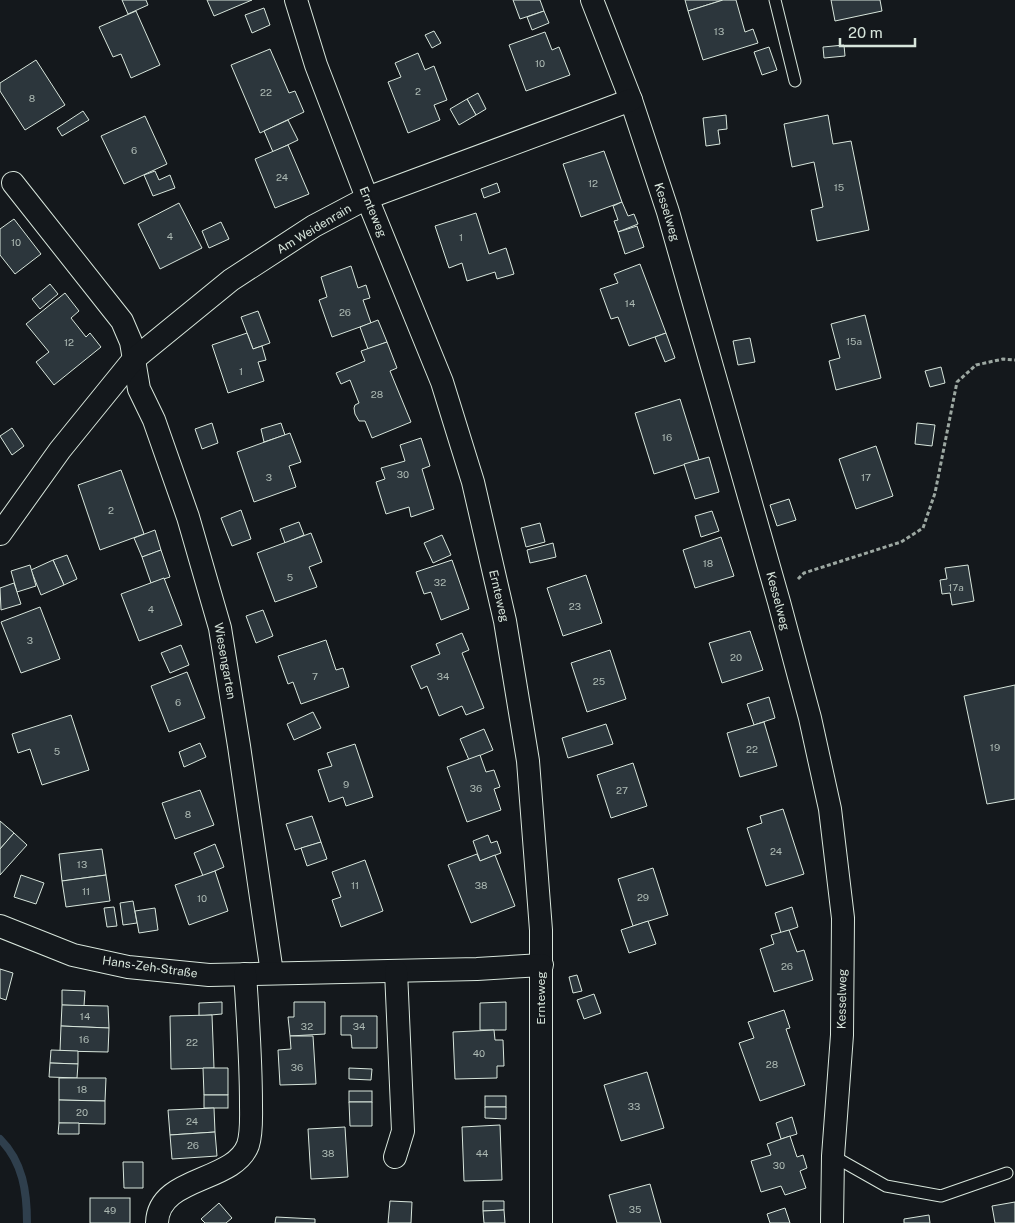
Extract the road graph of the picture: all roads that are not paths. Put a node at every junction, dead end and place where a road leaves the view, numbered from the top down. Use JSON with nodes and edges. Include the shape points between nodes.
{"nodes":[{"id":1,"x":296,"y":0,"type":"edge"},
{"id":2,"x":592,"y":0,"type":"edge"},
{"id":3,"x":775,"y":0,"type":"edge"},
{"id":4,"x":796,"y":80,"type":"dead end"},
{"id":5,"x":631,"y":100,"type":"junction"},
{"id":6,"x":13,"y":183,"type":"dead end"},
{"id":7,"x":367,"y":198,"type":"junction"},
{"id":8,"x":133,"y":360,"type":"junction"},
{"id":9,"x":0,"y":534,"type":"edge"},
{"id":10,"x":0,"y":926,"type":"edge"},
{"id":11,"x":542,"y":965,"type":"junction"},
{"id":12,"x":396,"y":971,"type":"junction"},
{"id":13,"x":272,"y":973,"type":"junction"},
{"id":14,"x":245,"y":974,"type":"junction"},
{"id":15,"x":833,"y":1156,"type":"junction"},
{"id":16,"x":395,"y":1157,"type":"dead end"},
{"id":17,"x":1007,"y":1173,"type":"dead end"},
{"id":18,"x":157,"y":1223,"type":"edge"},
{"id":19,"x":541,"y":1223,"type":"edge"},
{"id":20,"x":832,"y":1223,"type":"edge"}],
"edges":[{"from":1,"to":7,"type":"street","name":"Ernteweg","via":[[316,65]]},
{"from":2,"to":5,"type":"street","name":"Kesselweg"},
{"from":3,"to":4,"type":"lane"},
{"from":5,"to":7,"type":"street","name":"Am Weidenrain"},
{"from":5,"to":15,"type":"street","name":"Kesselweg","via":[[668,212],[779,602],[830,809],[843,918],[842,1035]]},
{"from":6,"to":8,"type":"street","via":[[122,321],[131,342]]},
{"from":7,"to":8,"type":"street","name":"Am Weidenrain","via":[[314,226],[231,280]]},
{"from":7,"to":11,"type":"street","name":"Ernteweg","via":[[442,382],[473,482],[505,621],[528,761]]},
{"from":8,"to":9,"type":"street","name":"Am Weidenrain","via":[[60,450]]},
{"from":8,"to":13,"type":"street","name":"Wiesengarten","via":[[139,388],[154,420],[188,517],[220,628]]},
{"from":10,"to":14,"type":"street","name":"Hans-Zeh-Straße","via":[[73,954],[128,966],[208,975]]},
{"from":11,"to":12,"type":"street","name":"Hans-Zeh-Straße"},
{"from":11,"to":19,"type":"street","name":"Ernteweg"},
{"from":12,"to":13,"type":"street","name":"Hans-Zeh-Straße"},
{"from":12,"to":16,"type":"street","via":[[402,1131]]},
{"from":13,"to":14,"type":"street","name":"Hans-Zeh-Straße"},
{"from":14,"to":18,"type":"street","via":[[251,1095],[247,1146],[238,1160],[184,1187],[165,1201],[157,1214]]},
{"from":15,"to":17,"type":"lane","via":[[886,1186],[942,1196]]},
{"from":15,"to":20,"type":"street","name":"Kesselweg"}]}
